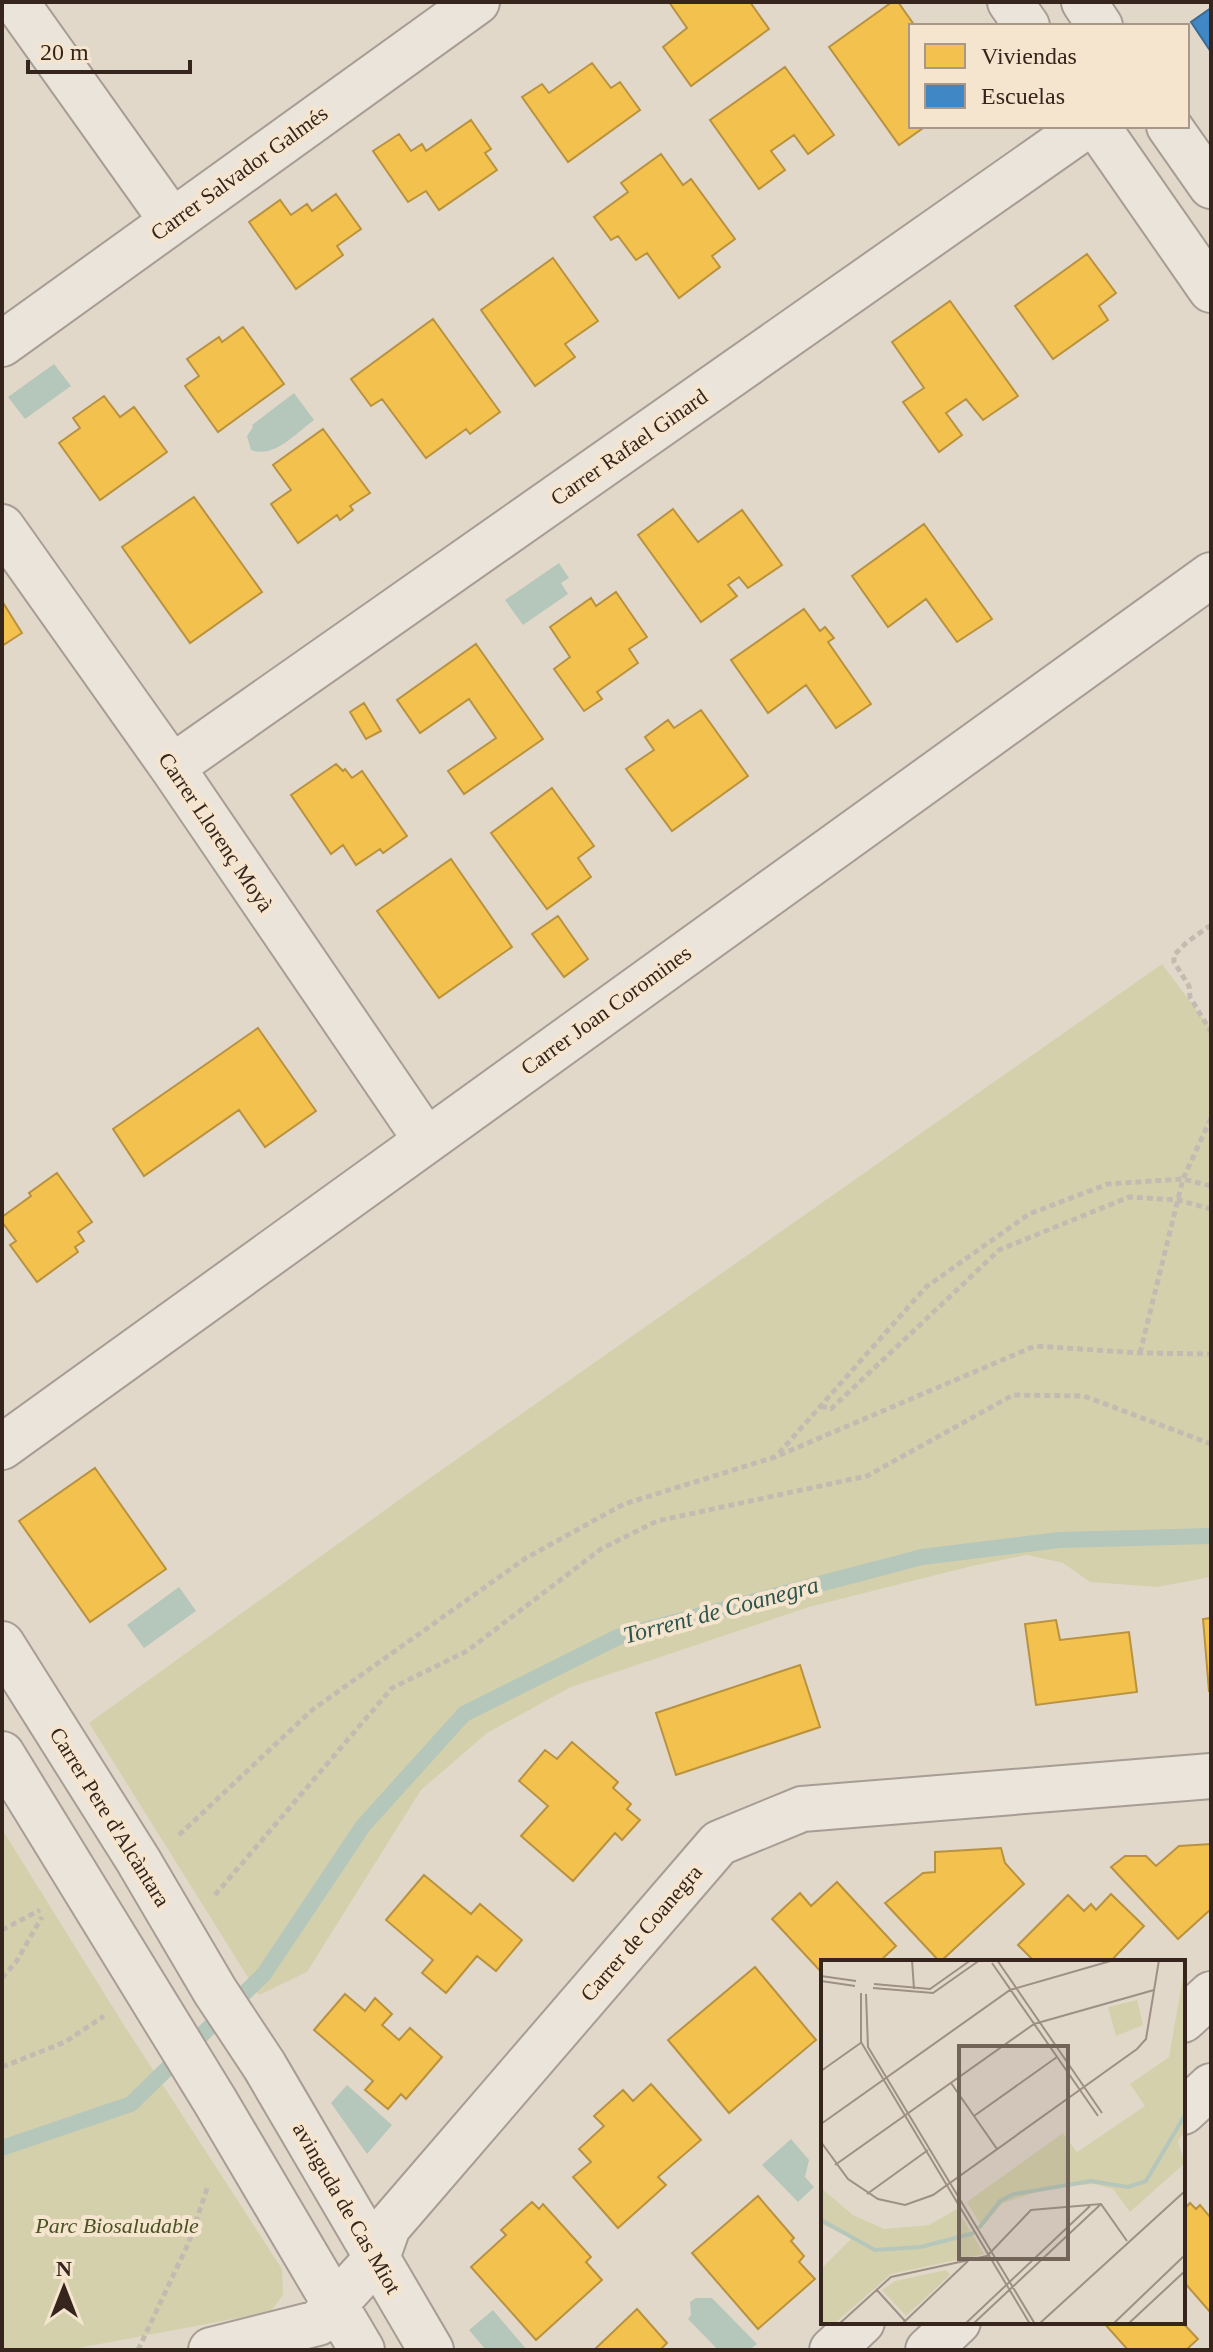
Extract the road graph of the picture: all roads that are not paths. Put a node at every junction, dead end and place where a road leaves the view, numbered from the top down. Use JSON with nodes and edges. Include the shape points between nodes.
{"nodes":[{"id":1,"x":16,"y":2,"type":"edge"},
{"id":2,"x":477,"y":2,"type":"edge"},
{"id":3,"x":1010,"y":2,"type":"edge"},
{"id":4,"x":1084,"y":2,"type":"edge"},
{"id":5,"x":1026,"y":24,"type":"edge"},
{"id":6,"x":1099,"y":24,"type":"edge"},
{"id":7,"x":1083,"y":128,"type":"edge"},
{"id":8,"x":1098,"y":128,"type":"edge"},
{"id":9,"x":1170,"y":128,"type":"edge"},
{"id":10,"x":1211,"y":186,"type":"edge"},
{"id":11,"x":172,"y":221,"type":"junction"},
{"id":12,"x":1211,"y":290,"type":"edge"},
{"id":13,"x":2,"y":344,"type":"edge"},
{"id":14,"x":2,"y":527,"type":"edge"},
{"id":15,"x":1211,"y":575,"type":"edge"},
{"id":16,"x":172,"y":767,"type":"junction"},
{"id":17,"x":426,"y":1140,"type":"junction"},
{"id":18,"x":2,"y":1447,"type":"edge"},
{"id":19,"x":2,"y":1644,"type":"edge"},
{"id":20,"x":2,"y":1754,"type":"edge"},
{"id":21,"x":1211,"y":1776,"type":"edge"},
{"id":22,"x":215,"y":1991,"type":"joint"},
{"id":23,"x":1211,"y":1994,"type":"edge"},
{"id":24,"x":1185,"y":2018,"type":"edge"},
{"id":25,"x":1211,"y":2086,"type":"edge"},
{"id":26,"x":1185,"y":2110,"type":"edge"},
{"id":27,"x":377,"y":2258,"type":"junction"},
{"id":28,"x":335,"y":2304,"type":"junction"},
{"id":29,"x":860,"y":2324,"type":"edge"},
{"id":30,"x":956,"y":2324,"type":"edge"},
{"id":31,"x":211,"y":2350,"type":"edge"},
{"id":32,"x":362,"y":2350,"type":"edge"},
{"id":33,"x":431,"y":2350,"type":"edge"},
{"id":34,"x":832,"y":2350,"type":"edge"},
{"id":35,"x":928,"y":2350,"type":"edge"}],
"edges":[{"from":1,"to":11,"type":"street"},
{"from":2,"to":11,"type":"street","name":"Carrer Salvador Galmés"},
{"from":3,"to":5,"type":"street"},
{"from":4,"to":6,"type":"street"},
{"from":7,"to":16,"type":"street","name":"Carrer Rafael Ginard"},
{"from":8,"to":12,"type":"street"},
{"from":9,"to":10,"type":"street"},
{"from":11,"to":13,"type":"street","name":"Carrer Salvador Galmés"},
{"from":14,"to":16,"type":"street","name":"Carrer Llorenç Moyà"},
{"from":15,"to":17,"type":"street","name":"Carrer Joan Coromines"},
{"from":16,"to":17,"type":"street","name":"Carrer Llorenç Moyà"},
{"from":17,"to":18,"type":"street","name":"Carrer Joan Coromines"},
{"from":19,"to":22,"type":"street","name":"Carrer Pere d'Alcàntara"},
{"from":20,"to":28,"type":"street"},
{"from":21,"to":27,"type":"street","name":"Carrer de Coanegra","via":[[802,1809],[719,1843],[388,2227]]},
{"from":22,"to":27,"type":"street","name":"avinguda de Cas Miot"},
{"from":23,"to":24,"type":"street"},
{"from":25,"to":26,"type":"street"},
{"from":27,"to":28,"type":"street","name":"Carrer de Coanegra"},
{"from":27,"to":33,"type":"street","name":"avinguda de Cas Miot"},
{"from":28,"to":31,"type":"street","name":"Carrer de Coanegra","via":[[318,2323]]},
{"from":28,"to":32,"type":"street"},
{"from":29,"to":34,"type":"street"},
{"from":30,"to":35,"type":"street"}]}
